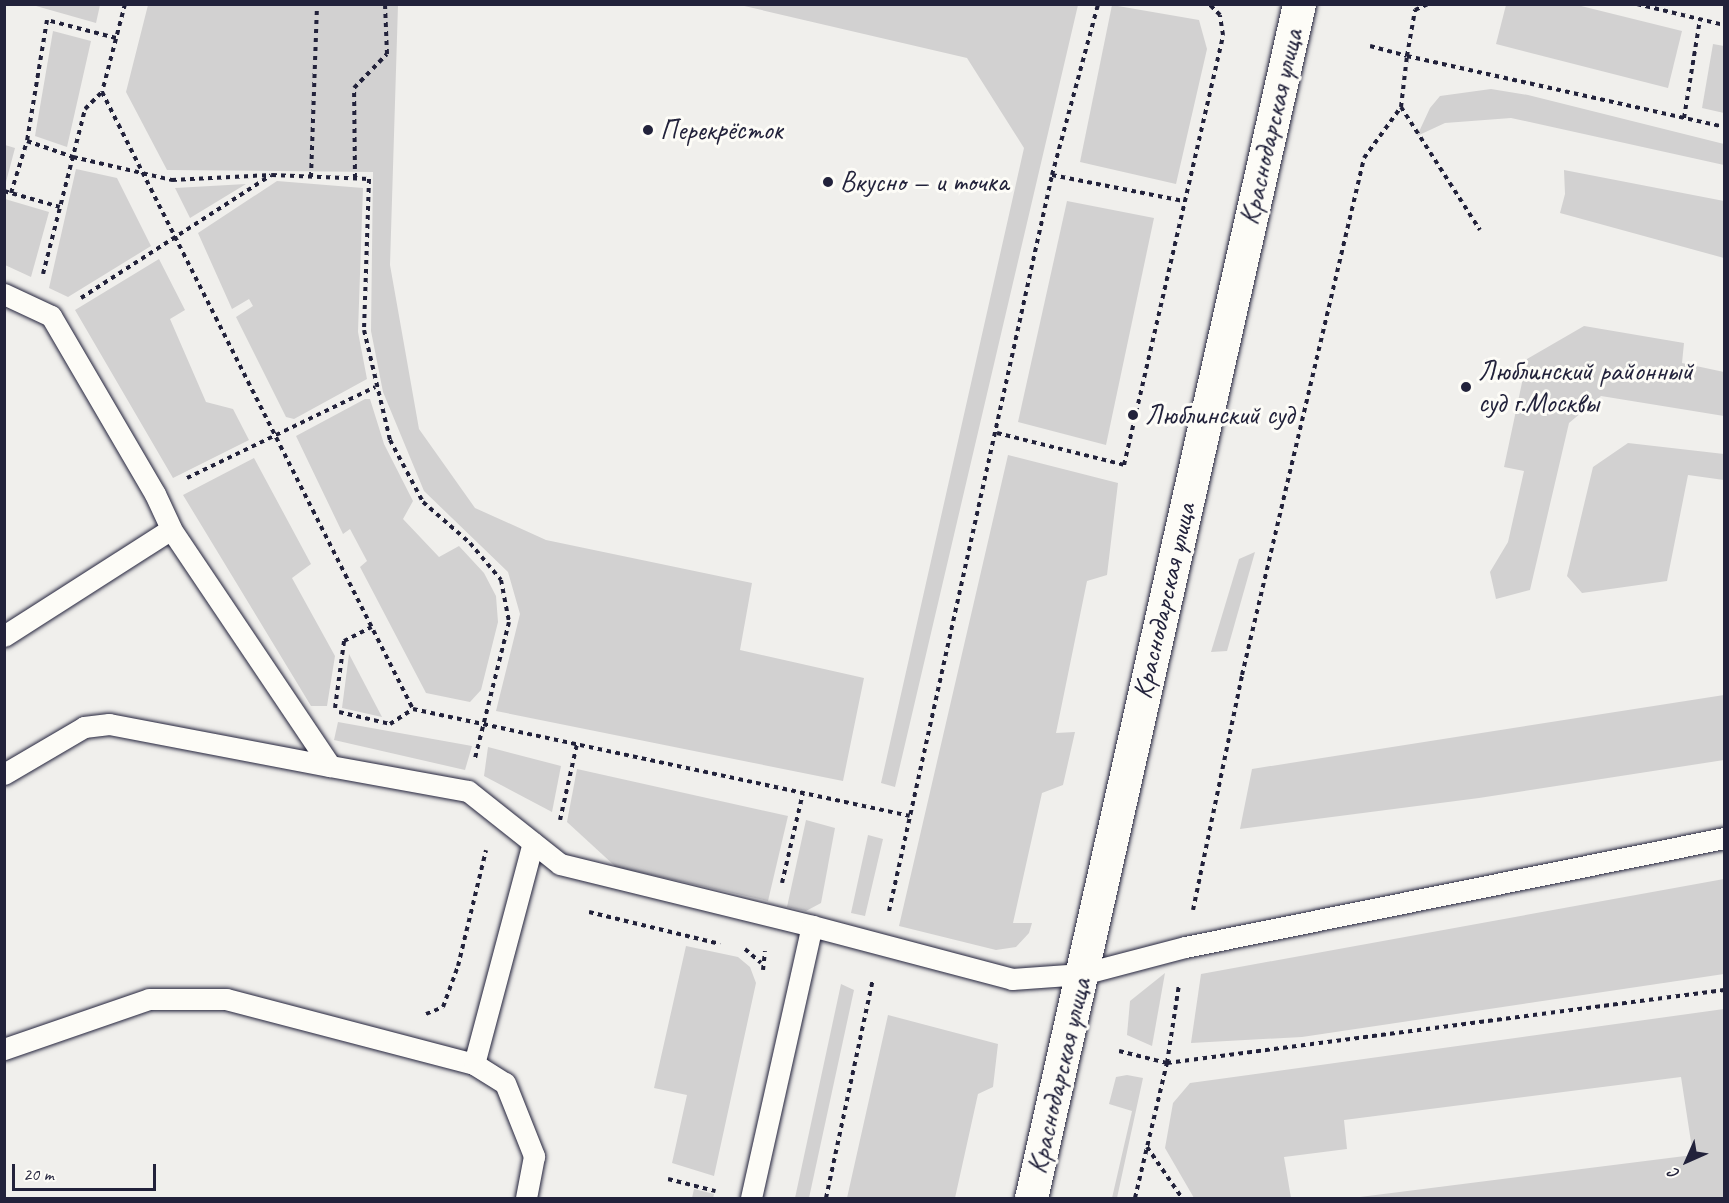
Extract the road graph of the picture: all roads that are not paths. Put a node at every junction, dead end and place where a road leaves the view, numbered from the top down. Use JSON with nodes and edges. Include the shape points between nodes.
{"nodes":[{"id":1,"x":1299,"y":4,"type":"edge"},
{"id":2,"x":4,"y":294,"type":"edge"},
{"id":3,"x":171,"y":529,"type":"junction"},
{"id":4,"x":4,"y":636,"type":"edge"},
{"id":5,"x":330,"y":766,"type":"junction"},
{"id":6,"x":4,"y":774,"type":"edge"},
{"id":7,"x":1725,"y":838,"type":"edge"},
{"id":8,"x":533,"y":843,"type":"junction"},
{"id":9,"x":812,"y":926,"type":"junction"},
{"id":10,"x":1082,"y":974,"type":"junction"},
{"id":11,"x":4,"y":1049,"type":"edge"},
{"id":12,"x":474,"y":1064,"type":"junction"},
{"id":13,"x":526,"y":1198,"type":"edge"},
{"id":14,"x":751,"y":1198,"type":"edge"},
{"id":15,"x":1031,"y":1198,"type":"edge"}],
"edges":[{"from":1,"to":10,"type":"street","name":"Краснодарская улица"},
{"from":2,"to":3,"type":"lane","via":[[42,312],[155,494]]},
{"from":3,"to":4,"type":"lane"},
{"from":3,"to":5,"type":"lane"},
{"from":5,"to":6,"type":"lane","via":[[109,724],[84,727]]},
{"from":5,"to":8,"type":"lane","via":[[468,791]]},
{"from":7,"to":10,"type":"lane","via":[[1185,947]]},
{"from":8,"to":9,"type":"lane","via":[[560,864]]},
{"from":8,"to":12,"type":"lane"},
{"from":9,"to":10,"type":"lane","via":[[1012,979]]},
{"from":9,"to":14,"type":"lane"},
{"from":10,"to":15,"type":"street","name":"Краснодарская улица"},
{"from":11,"to":12,"type":"lane","via":[[149,999],[226,999]]},
{"from":12,"to":13,"type":"lane","via":[[505,1083],[534,1156]]}]}
